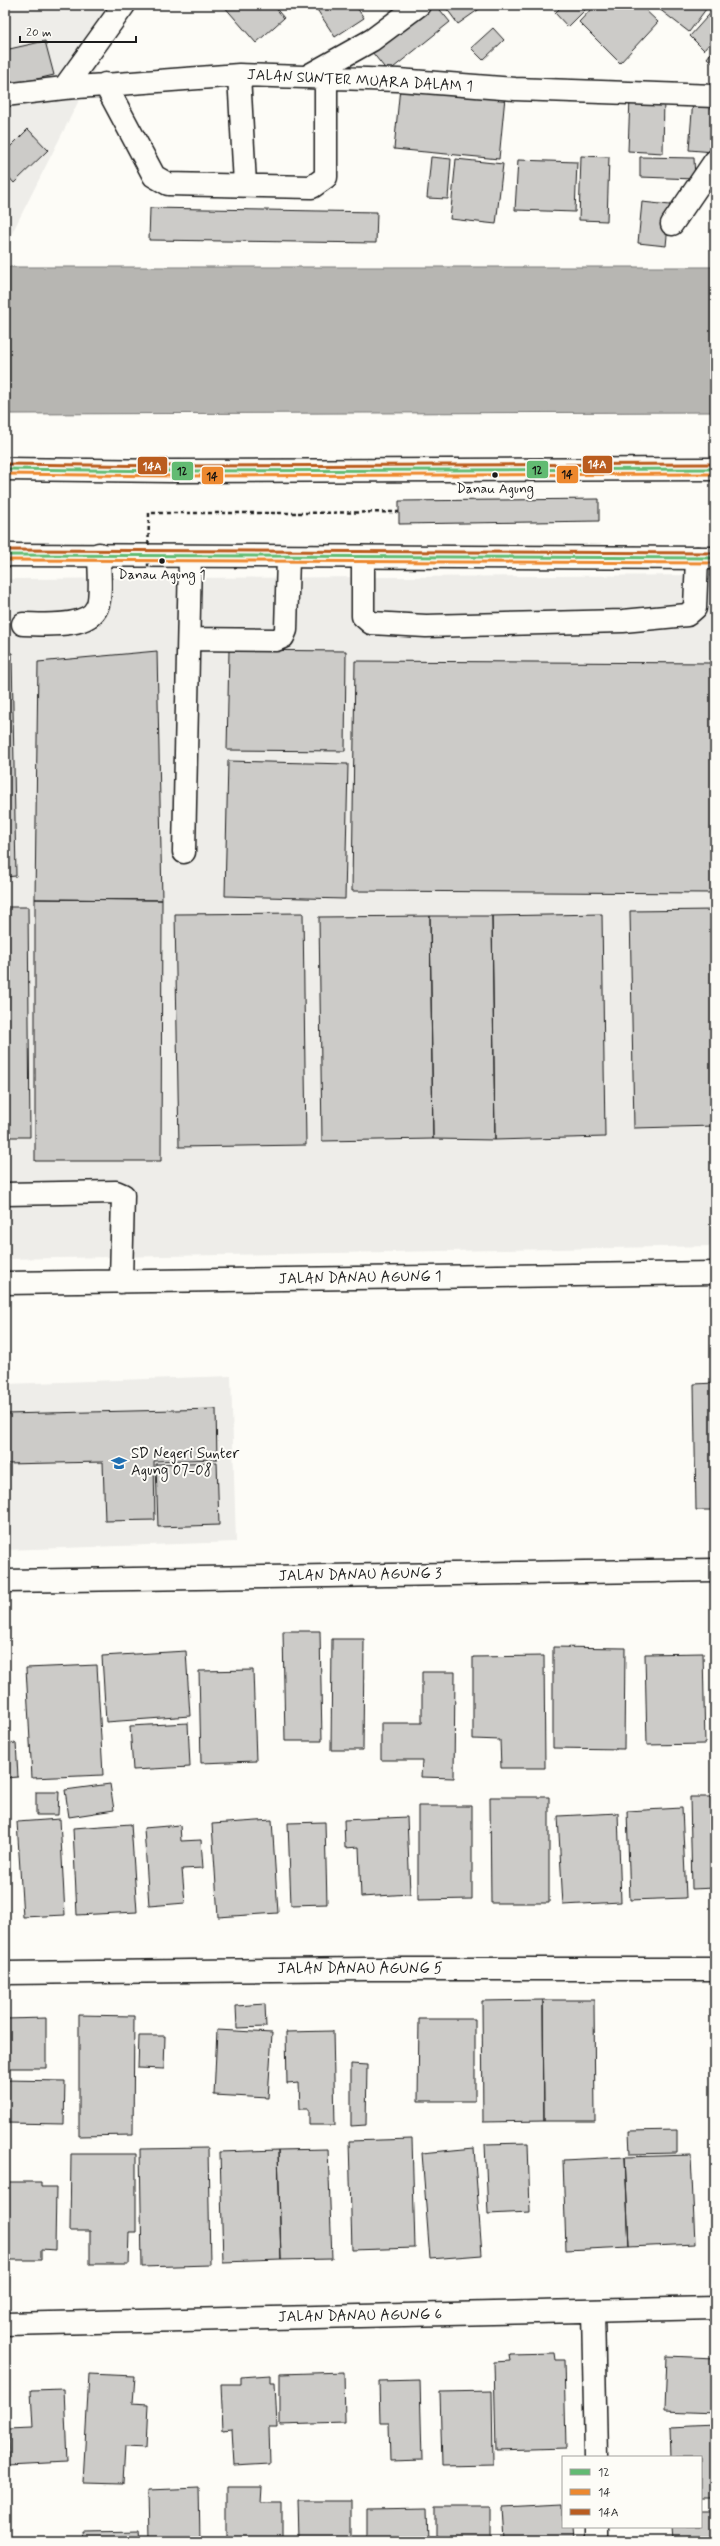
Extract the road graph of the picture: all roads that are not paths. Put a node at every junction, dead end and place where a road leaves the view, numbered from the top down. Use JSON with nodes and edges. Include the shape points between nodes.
{"nodes":[{"id":1,"x":124,"y":5,"type":"edge"},
{"id":2,"x":419,"y":5,"type":"edge"},
{"id":3,"x":238,"y":75,"type":"junction"},
{"id":4,"x":316,"y":77,"type":"junction"},
{"id":5,"x":105,"y":84,"type":"junction"},
{"id":6,"x":64,"y":88,"type":"junction"},
{"id":7,"x":5,"y":95,"type":"edge"},
{"id":8,"x":715,"y":96,"type":"edge"},
{"id":9,"x":715,"y":161,"type":"edge"},
{"id":10,"x":245,"y":184,"type":"junction"},
{"id":11,"x":672,"y":224,"type":"dead end"},
{"id":12,"x":5,"y":469,"type":"edge"},
{"id":13,"x":715,"y":469,"type":"edge"},
{"id":14,"x":99,"y":554,"type":"junction"},
{"id":15,"x":5,"y":555,"type":"edge"},
{"id":16,"x":190,"y":556,"type":"junction"},
{"id":17,"x":288,"y":557,"type":"junction"},
{"id":18,"x":363,"y":557,"type":"junction"},
{"id":19,"x":706,"y":558,"type":"edge"},
{"id":20,"x":23,"y":624,"type":"dead end"},
{"id":21,"x":189,"y":639,"type":"junction"},
{"id":22,"x":184,"y":852,"type":"dead end"},
{"id":23,"x":5,"y":1194,"type":"edge"},
{"id":24,"x":715,"y":1273,"type":"edge"},
{"id":25,"x":121,"y":1282,"type":"junction"},
{"id":26,"x":5,"y":1283,"type":"edge"},
{"id":27,"x":715,"y":1570,"type":"edge"},
{"id":28,"x":5,"y":1581,"type":"edge"},
{"id":29,"x":715,"y":1969,"type":"edge"},
{"id":30,"x":5,"y":1973,"type":"edge"},
{"id":31,"x":715,"y":2308,"type":"edge"},
{"id":32,"x":593,"y":2310,"type":"junction"},
{"id":33,"x":5,"y":2324,"type":"edge"},
{"id":34,"x":596,"y":2456,"type":"edge"},
{"id":35,"x":597,"y":2528,"type":"edge"},
{"id":36,"x":597,"y":2541,"type":"edge"}],
"edges":[{"from":1,"to":6,"type":"street"},
{"from":2,"to":4,"type":"street"},
{"from":3,"to":4,"type":"street","name":"JALAN SUNTER MUARA DALAM 1"},
{"from":3,"to":5,"type":"street","name":"JALAN SUNTER MUARA DALAM 1"},
{"from":3,"to":10,"type":"street"},
{"from":4,"to":8,"type":"street","name":"JALAN SUNTER MUARA DALAM 1","via":[[523,89]]},
{"from":4,"to":10,"type":"street","via":[[326,177],[312,187]]},
{"from":5,"to":6,"type":"street","name":"JALAN SUNTER MUARA DALAM 1"},
{"from":5,"to":10,"type":"street","via":[[154,176],[168,184]]},
{"from":6,"to":7,"type":"street","name":"JALAN SUNTER MUARA DALAM 1"},
{"from":9,"to":11,"type":"street"},
{"from":12,"to":13,"type":"street"},
{"from":14,"to":15,"type":"street"},
{"from":14,"to":16,"type":"street"},
{"from":14,"to":20,"type":"street","via":[[98,606],[89,618],[69,624]]},
{"from":16,"to":17,"type":"street"},
{"from":16,"to":21,"type":"street"},
{"from":17,"to":18,"type":"street"},
{"from":17,"to":21,"type":"street","via":[[286,630],[283,637],[276,640]]},
{"from":18,"to":19,"type":"street"},
{"from":18,"to":19,"type":"street","via":[[363,616],[371,623],[426,626],[623,621],[687,615],[695,608]]},
{"from":21,"to":22,"type":"street"},
{"from":23,"to":25,"type":"street","via":[[116,1192],[123,1196]]},
{"from":24,"to":25,"type":"street","name":"JALAN DANAU AGUNG 1"},
{"from":25,"to":26,"type":"street","name":"JALAN DANAU AGUNG 1"},
{"from":27,"to":28,"type":"street","name":"JALAN DANAU AGUNG 3"},
{"from":29,"to":30,"type":"street","name":"JALAN DANAU AGUNG 5","via":[[367,1968]]},
{"from":31,"to":32,"type":"street","name":"JALAN DANAU AGUNG 6"},
{"from":32,"to":33,"type":"street","name":"JALAN DANAU AGUNG 6"},
{"from":32,"to":34,"type":"street"},
{"from":35,"to":36,"type":"street"}]}
